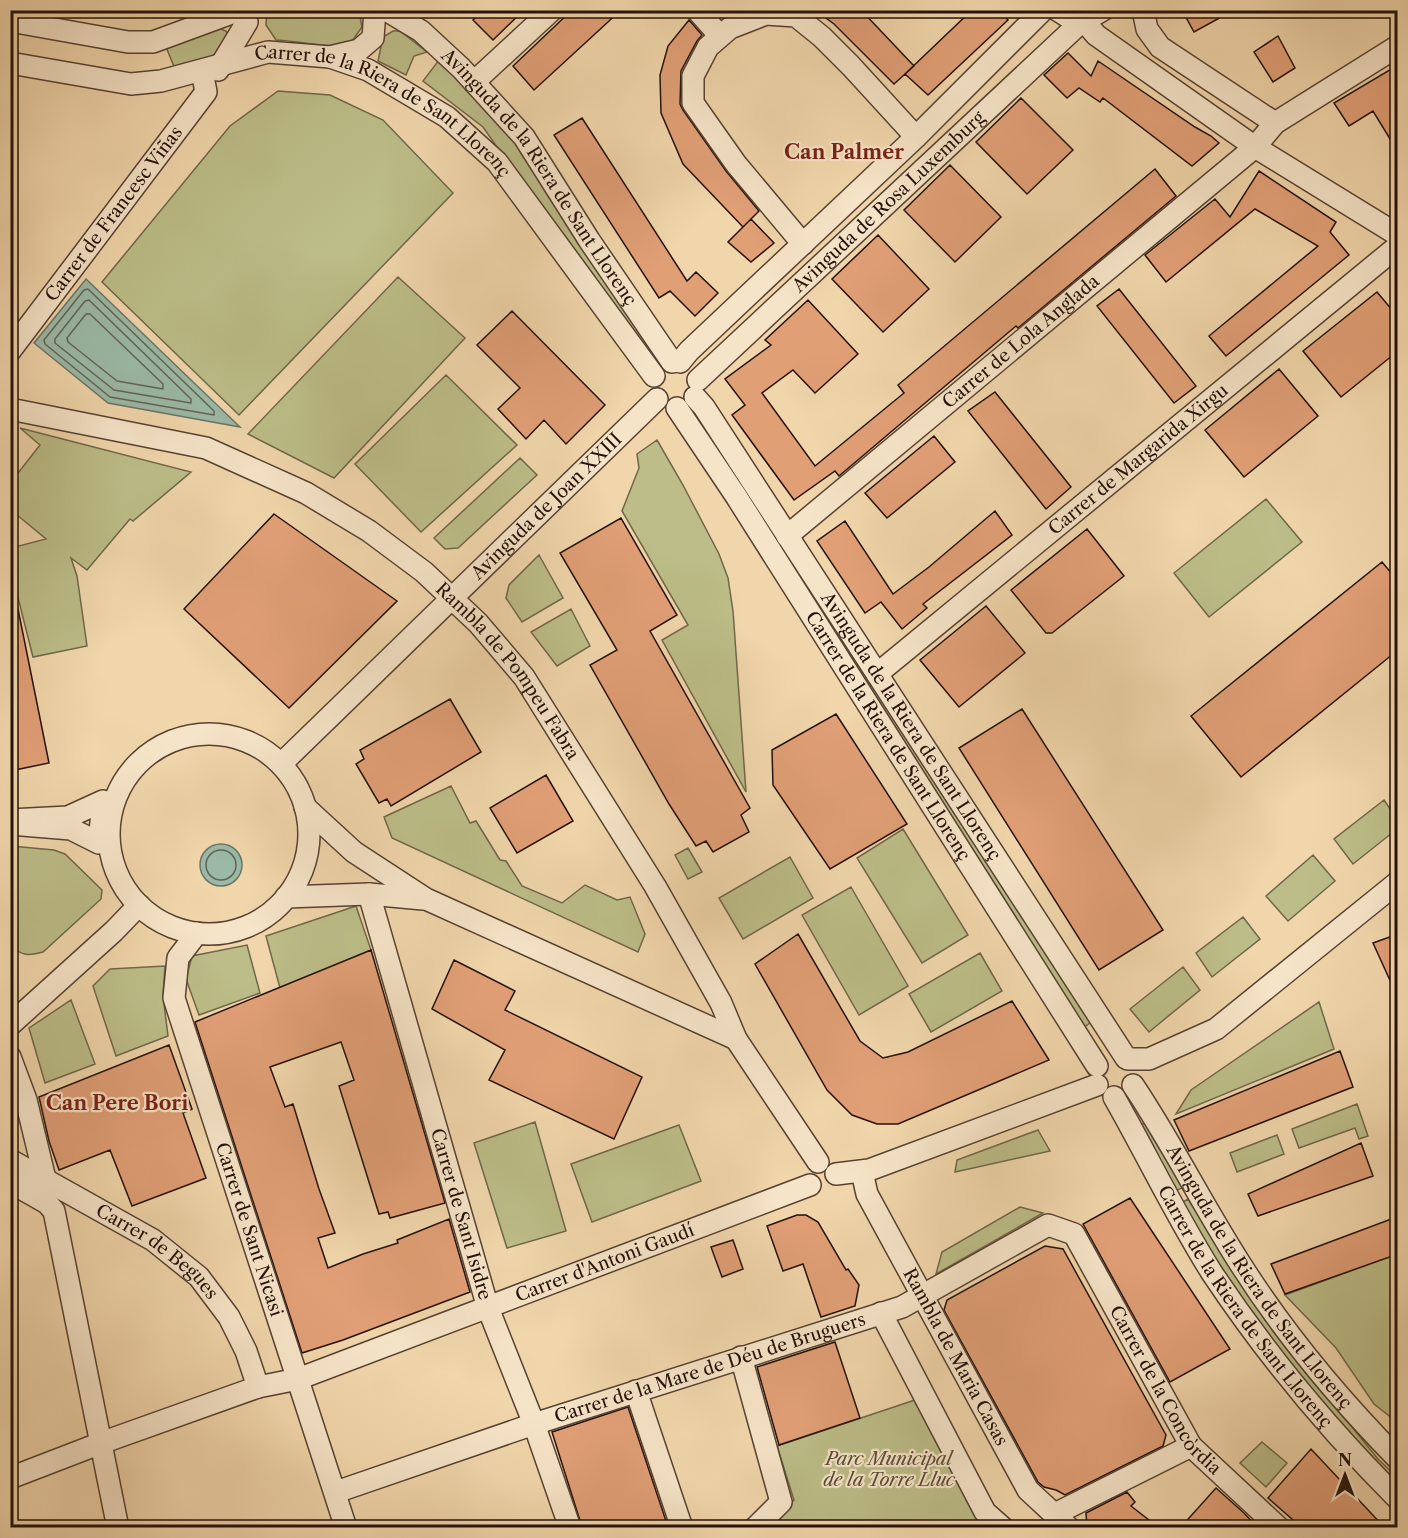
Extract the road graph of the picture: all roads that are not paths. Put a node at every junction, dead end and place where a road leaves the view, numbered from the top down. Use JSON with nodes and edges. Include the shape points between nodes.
{"nodes":[{"id":1,"x":375,"y":10,"type":"edge"},
{"id":2,"x":386,"y":10,"type":"edge"},
{"id":3,"x":552,"y":10,"type":"edge"},
{"id":4,"x":697,"y":10,"type":"edge"},
{"id":5,"x":1043,"y":10,"type":"edge"},
{"id":6,"x":1057,"y":10,"type":"edge"},
{"id":7,"x":1103,"y":10,"type":"edge"},
{"id":8,"x":1143,"y":10,"type":"edge"},
{"id":9,"x":246,"y":14,"type":"edge"},
{"id":10,"x":10,"y":21,"type":"edge"},
{"id":11,"x":1083,"y":28,"type":"junction"},
{"id":12,"x":720,"y":36,"type":"junction"},
{"id":13,"x":1398,"y":46,"type":"edge"},
{"id":14,"x":268,"y":52,"type":"junction"},
{"id":15,"x":330,"y":57,"type":"junction"},
{"id":16,"x":10,"y":63,"type":"edge"},
{"id":17,"x":212,"y":67,"type":"junction"},
{"id":18,"x":474,"y":82,"type":"junction"},
{"id":19,"x":1275,"y":123,"type":"junction"},
{"id":20,"x":916,"y":138,"type":"junction"},
{"id":21,"x":1255,"y":147,"type":"junction"},
{"id":22,"x":1398,"y":235,"type":"edge"},
{"id":23,"x":802,"y":244,"type":"junction"},
{"id":24,"x":1398,"y":246,"type":"edge"},
{"id":25,"x":10,"y":351,"type":"edge"},
{"id":26,"x":676,"y":362,"type":"junction"},
{"id":27,"x":654,"y":376,"type":"junction"},
{"id":28,"x":697,"y":388,"type":"junction"},
{"id":29,"x":667,"y":403,"type":"junction"},
{"id":30,"x":10,"y":409,"type":"edge"},
{"id":31,"x":787,"y":536,"type":"junction"},
{"id":32,"x":451,"y":599,"type":"junction"},
{"id":33,"x":877,"y":674,"type":"junction"},
{"id":34,"x":281,"y":764,"type":"junction"},
{"id":35,"x":129,"y":774,"type":"junction"},
{"id":36,"x":305,"y":807,"type":"junction"},
{"id":37,"x":10,"y":820,"type":"edge"},
{"id":38,"x":10,"y":828,"type":"edge"},
{"id":39,"x":115,"y":868,"type":"junction"},
{"id":40,"x":1398,"y":882,"type":"edge"},
{"id":41,"x":369,"y":894,"type":"junction"},
{"id":42,"x":286,"y":897,"type":"junction"},
{"id":43,"x":426,"y":899,"type":"junction"},
{"id":44,"x":139,"y":905,"type":"junction"},
{"id":45,"x":197,"y":933,"type":"junction"},
{"id":46,"x":12,"y":1019,"type":"edge"},
{"id":47,"x":736,"y":1039,"type":"junction"},
{"id":48,"x":10,"y":1057,"type":"edge"},
{"id":49,"x":1134,"y":1059,"type":"junction"},
{"id":50,"x":1096,"y":1075,"type":"junction"},
{"id":51,"x":1135,"y":1082,"type":"junction"},
{"id":52,"x":1114,"y":1097,"type":"junction"},
{"id":53,"x":10,"y":1160,"type":"edge"},
{"id":54,"x":818,"y":1162,"type":"junction"},
{"id":55,"x":862,"y":1172,"type":"junction"},
{"id":56,"x":836,"y":1174,"type":"junction"},
{"id":57,"x":45,"y":1179,"type":"junction"},
{"id":58,"x":10,"y":1182,"type":"edge"},
{"id":59,"x":810,"y":1185,"type":"junction"},
{"id":60,"x":1074,"y":1234,"type":"joint"},
{"id":61,"x":920,"y":1295,"type":"junction"},
{"id":62,"x":488,"y":1308,"type":"junction"},
{"id":63,"x":881,"y":1313,"type":"junction"},
{"id":64,"x":741,"y":1358,"type":"junction"},
{"id":65,"x":298,"y":1379,"type":"junction"},
{"id":66,"x":258,"y":1387,"type":"junction"},
{"id":67,"x":636,"y":1391,"type":"junction"},
{"id":68,"x":534,"y":1424,"type":"junction"},
{"id":69,"x":101,"y":1443,"type":"junction"},
{"id":70,"x":1191,"y":1446,"type":"junction"},
{"id":71,"x":1398,"y":1459,"type":"edge"},
{"id":72,"x":10,"y":1478,"type":"edge"},
{"id":73,"x":336,"y":1492,"type":"junction"},
{"id":74,"x":1398,"y":1499,"type":"edge"},
{"id":75,"x":1062,"y":1521,"type":"edge"},
{"id":76,"x":118,"y":1527,"type":"edge"},
{"id":77,"x":346,"y":1527,"type":"edge"},
{"id":78,"x":570,"y":1527,"type":"edge"},
{"id":79,"x":682,"y":1527,"type":"edge"},
{"id":80,"x":756,"y":1527,"type":"edge"},
{"id":81,"x":1002,"y":1527,"type":"edge"},
{"id":82,"x":1279,"y":1527,"type":"edge"}],
"edges":[{"from":1,"to":15,"type":"street","via":[[373,38],[359,50]]},
{"from":2,"to":18,"type":"street","name":"Avinguda de la Riera de Sant Llorenç","via":[[421,31]]},
{"from":3,"to":18,"type":"street"},
{"from":4,"to":12,"type":"street"},
{"from":5,"to":20,"type":"street","name":"Avinguda de Rosa Luxemburg"},
{"from":6,"to":11,"type":"street"},
{"from":7,"to":11,"type":"street","name":"Avinguda de Rosa Luxemburg"},
{"from":8,"to":19,"type":"street","via":[[1147,29],[1160,47]]},
{"from":9,"to":10,"type":"street","via":[[153,42],[128,42]]},
{"from":9,"to":14,"type":"street","via":[[255,40]]},
{"from":9,"to":17,"type":"street"},
{"from":11,"to":21,"type":"street"},
{"from":11,"to":28,"type":"street","name":"Avinguda de Rosa Luxemburg"},
{"from":12,"to":20,"type":"street","via":[[766,14],[796,16],[851,66]]},
{"from":12,"to":23,"type":"street","via":[[708,47],[693,76],[693,104],[735,164]]},
{"from":13,"to":19,"type":"street","name":"Carrer de Lola Anglada"},
{"from":14,"to":15,"type":"street","name":"Carrer de la Riera de Sant Llorenç"},
{"from":14,"to":17,"type":"street","name":"Carrer de la Riera de Sant Llorenç"},
{"from":15,"to":27,"type":"street","name":"Carrer de la Riera de Sant Llorenç","via":[[368,70],[447,117],[496,162]]},
{"from":16,"to":17,"type":"street","name":"Carrer de la Riera de Sant Llorenç","via":[[131,84],[161,81]]},
{"from":17,"to":25,"type":"street","name":"Carrer de Francesc Viñas","via":[[206,92]]},
{"from":18,"to":26,"type":"street","name":"Avinguda de la Riera de Sant Llorenç","via":[[524,137],[589,240]]},
{"from":19,"to":21,"type":"street","name":"Carrer de Lola Anglada"},
{"from":20,"to":23,"type":"street","name":"Avinguda de Rosa Luxemburg"},
{"from":21,"to":22,"type":"street"},
{"from":21,"to":31,"type":"street","name":"Carrer de Lola Anglada"},
{"from":23,"to":26,"type":"street","name":"Avinguda de Rosa Luxemburg"},
{"from":24,"to":33,"type":"street","name":"Carrer de Margarida Xirgu"},
{"from":26,"to":27,"type":"street","via":[[663,365]]},
{"from":26,"to":28,"type":"street","via":[[693,369]]},
{"from":27,"to":29,"type":"street","via":[[653,388]]},
{"from":28,"to":29,"type":"street","via":[[690,402]]},
{"from":28,"to":31,"type":"street","name":"Avinguda de la Riera de Sant Llorenç","via":[[704,407]]},
{"from":29,"to":32,"type":"street","name":"Avinguda de Joan XXIII"},
{"from":29,"to":50,"type":"street","name":"Carrer de la Riera de Sant Llorenç","via":[[742,506]]},
{"from":30,"to":32,"type":"street","name":"Rambla de Pompeu Fabra","via":[[207,448],[306,493],[369,531],[424,572]]},
{"from":31,"to":33,"type":"street","name":"Avinguda de la Riera de Sant Llorenç"},
{"from":32,"to":34,"type":"street","name":"Avinguda de Joan XXIII"},
{"from":32,"to":47,"type":"street","name":"Rambla de Pompeu Fabra","via":[[478,623],[524,677],[661,896],[721,1003]]},
{"from":33,"to":49,"type":"street","name":"Avinguda de la Riera de Sant Llorenç"},
{"from":34,"to":35,"type":"street","via":[[243,740],[207,734],[164,745],[148,754]]},
{"from":34,"to":36,"type":"street"},
{"from":35,"to":37,"type":"street","via":[[78,806]]},
{"from":35,"to":39,"type":"street","via":[[110,819],[109,839]]},
{"from":36,"to":42,"type":"street","via":[[309,825],[307,854]]},
{"from":36,"to":43,"type":"street","via":[[354,852]]},
{"from":38,"to":39,"type":"street","via":[[81,840]]},
{"from":39,"to":44,"type":"street"},
{"from":40,"to":49,"type":"street","via":[[1226,1022],[1203,1036]]},
{"from":41,"to":42,"type":"street"},
{"from":41,"to":43,"type":"street"},
{"from":41,"to":62,"type":"street","name":"Carrer de Sant Isidre"},
{"from":42,"to":45,"type":"street","via":[[268,914],[246,926],[222,933]]},
{"from":43,"to":47,"type":"street"},
{"from":44,"to":45,"type":"street","via":[[164,923]]},
{"from":44,"to":46,"type":"street"},
{"from":45,"to":65,"type":"street","name":"Carrer de Sant Nicasi","via":[[178,958],[174,998]]},
{"from":47,"to":54,"type":"street","name":"Rambla de Pompeu Fabra"},
{"from":48,"to":57,"type":"street","via":[[26,1100]]},
{"from":49,"to":50,"type":"street","via":[[1112,1055],[1100,1060]]},
{"from":49,"to":51,"type":"street"},
{"from":50,"to":52,"type":"street","via":[[1102,1092]]},
{"from":50,"to":55,"type":"street"},
{"from":51,"to":52,"type":"street","via":[[1126,1094]]},
{"from":51,"to":71,"type":"street","name":"Avinguda de la Riera de Sant Llorenç","via":[[1240,1264],[1276,1317],[1374,1436]]},
{"from":52,"to":74,"type":"street","name":"Carrer de la Riera de Sant Llorenç","via":[[1206,1261],[1260,1342]]},
{"from":53,"to":57,"type":"street","name":"Carrer de Begues"},
{"from":54,"to":56,"type":"street","via":[[828,1163]]},
{"from":54,"to":59,"type":"street","via":[[808,1171]]},
{"from":55,"to":56,"type":"street"},
{"from":55,"to":61,"type":"street","name":"Rambla de Maria Casas","via":[[867,1194]]},
{"from":56,"to":59,"type":"street","via":[[827,1190]]},
{"from":57,"to":66,"type":"street","name":"Carrer de Begues","via":[[153,1240],[199,1277],[230,1317]]},
{"from":58,"to":69,"type":"street","via":[[47,1203],[55,1215]]},
{"from":59,"to":62,"type":"street","name":"Carrer d'Antoni Gaudí"},
{"from":60,"to":61,"type":"street","name":"Carrer de la Mare de Déu de Bruguers","via":[[1048,1225]]},
{"from":60,"to":70,"type":"street","name":"Carrer de la Concòrdia"},
{"from":61,"to":63,"type":"street","name":"Carrer de la Mare de Déu de Bruguers"},
{"from":61,"to":75,"type":"street","name":"Rambla de Maria Casas","via":[[1028,1490]]},
{"from":62,"to":65,"type":"street","name":"Carrer d'Antoni Gaudí"},
{"from":62,"to":68,"type":"street","name":"Carrer de Sant Isidre"},
{"from":63,"to":64,"type":"street","name":"Carrer de la Mare de Déu de Bruguers"},
{"from":63,"to":81,"type":"street","via":[[985,1512]]},
{"from":64,"to":67,"type":"street","name":"Carrer de la Mare de Déu de Bruguers"},
{"from":64,"to":80,"type":"street","via":[[780,1502]]},
{"from":65,"to":66,"type":"street","name":"Carrer d'Antoni Gaudí"},
{"from":65,"to":73,"type":"street","name":"Carrer de Sant Nicasi"},
{"from":66,"to":69,"type":"street","name":"Carrer d'Antoni Gaudí"},
{"from":67,"to":68,"type":"street","name":"Carrer de la Mare de Déu de Bruguers"},
{"from":67,"to":79,"type":"street"},
{"from":68,"to":73,"type":"street","name":"Carrer de la Mare de Déu de Bruguers"},
{"from":68,"to":78,"type":"street","name":"Carrer de Sant Isidre"},
{"from":69,"to":72,"type":"street","name":"Carrer d'Antoni Gaudí"},
{"from":69,"to":76,"type":"street"},
{"from":70,"to":75,"type":"street"},
{"from":70,"to":82,"type":"street","name":"Carrer de la Concòrdia"},
{"from":73,"to":77,"type":"street","name":"Carrer de Sant Nicasi"}]}
